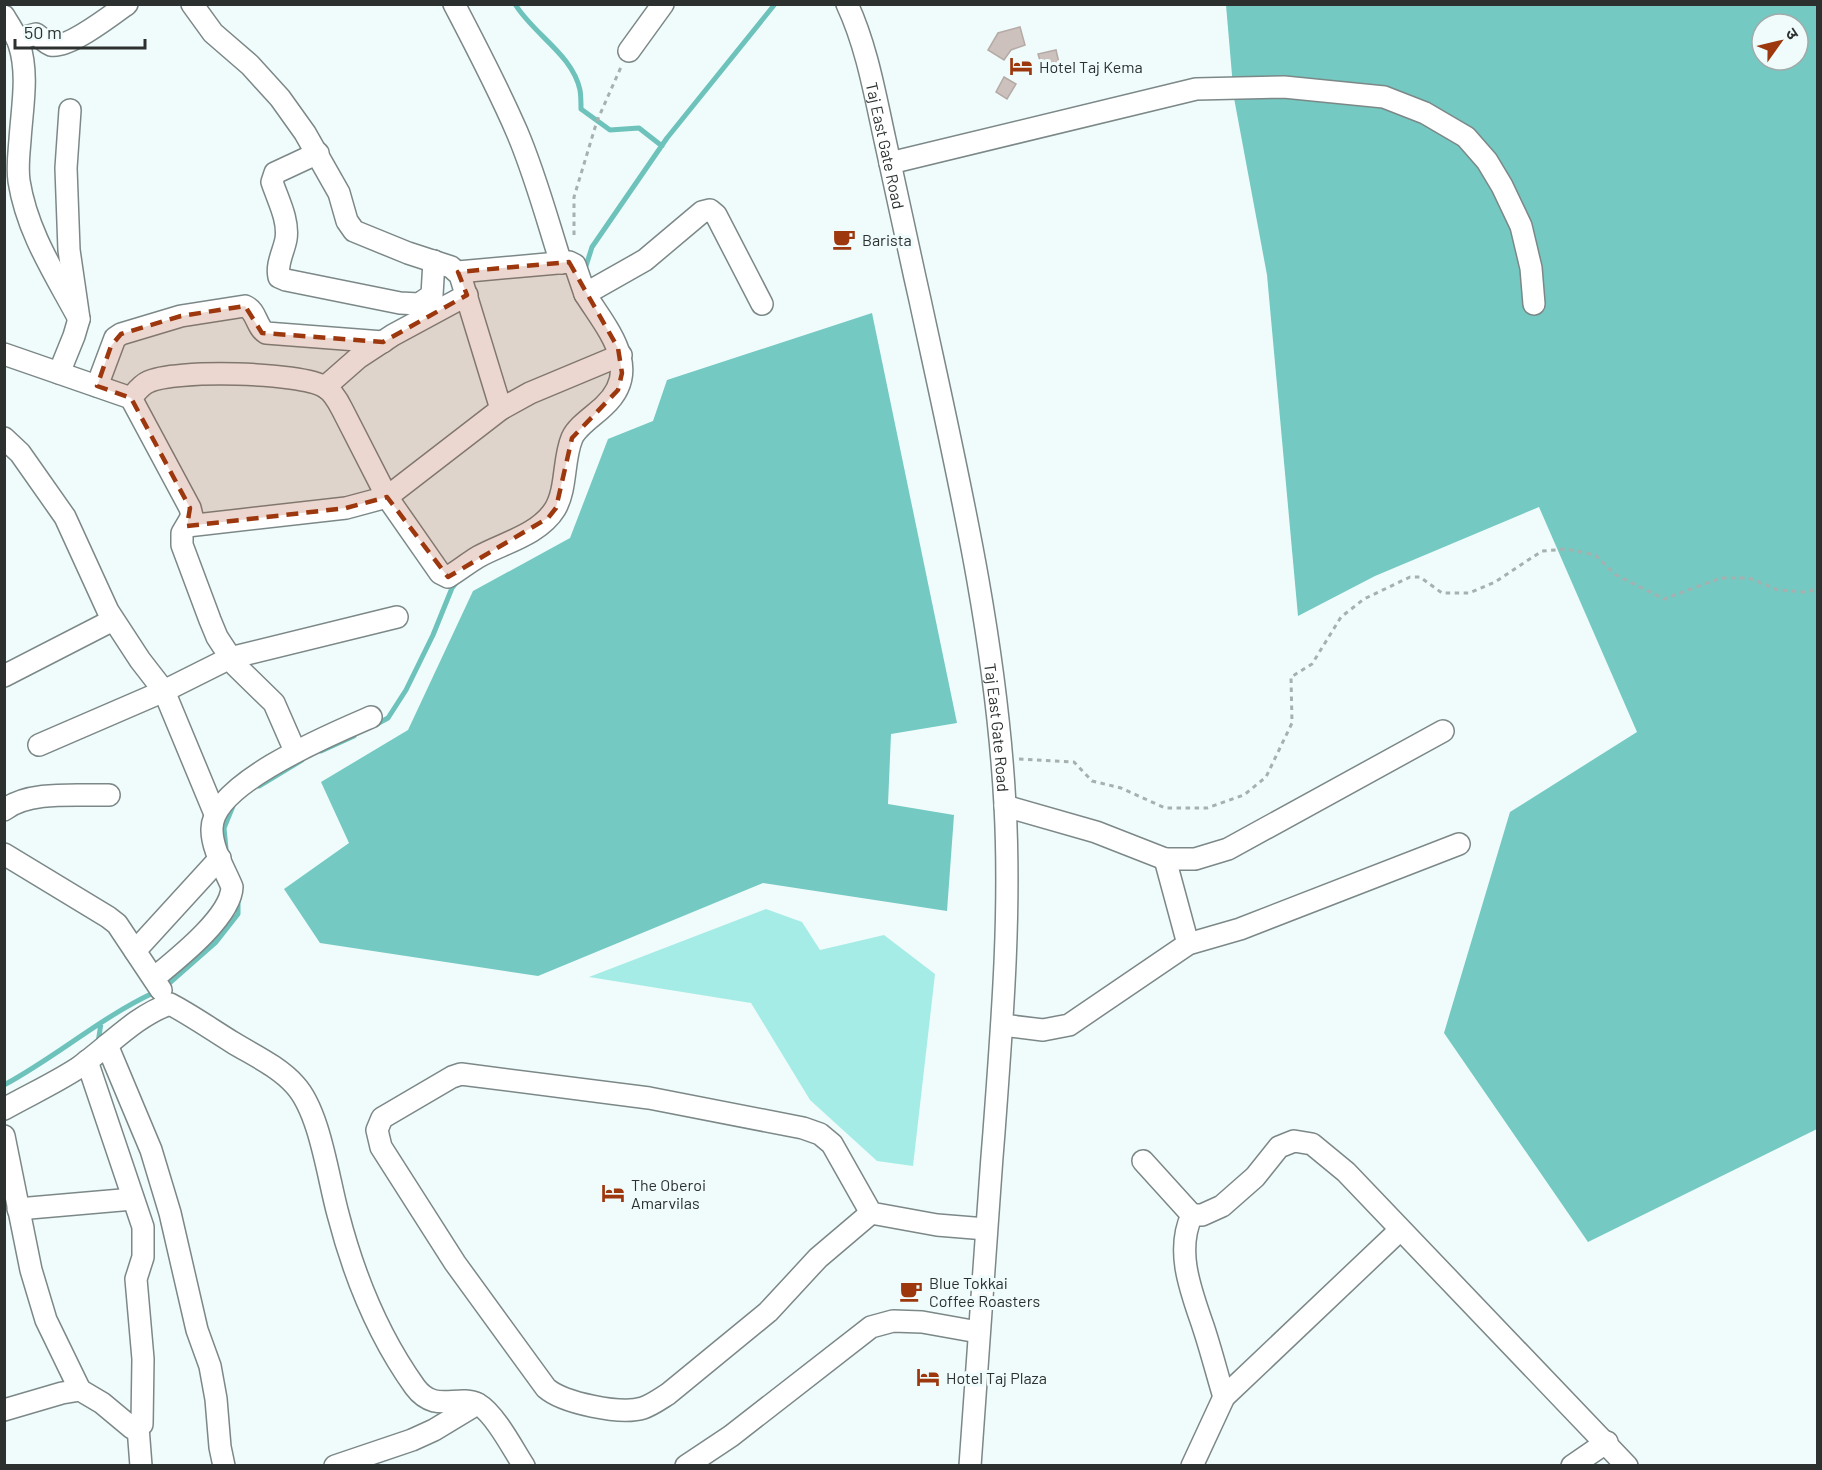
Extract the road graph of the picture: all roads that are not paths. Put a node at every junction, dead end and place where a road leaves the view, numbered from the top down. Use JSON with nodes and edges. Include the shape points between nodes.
{"nodes":[{"id":1,"x":127,"y":4,"type":"edge"},
{"id":2,"x":192,"y":4,"type":"edge"},
{"id":3,"x":454,"y":4,"type":"edge"},
{"id":4,"x":663,"y":4,"type":"edge"},
{"id":5,"x":848,"y":4,"type":"edge"},
{"id":6,"x":4,"y":16,"type":"edge"},
{"id":7,"x":15,"y":51,"type":"edge"},
{"id":8,"x":629,"y":51,"type":"road end"},
{"id":9,"x":70,"y":110,"type":"dead end"},
{"id":10,"x":318,"y":153,"type":"junction"},
{"id":11,"x":890,"y":164,"type":"junction"},
{"id":12,"x":434,"y":261,"type":"junction"},
{"id":13,"x":567,"y":263,"type":"junction"},
{"id":14,"x":458,"y":272,"type":"junction"},
{"id":15,"x":585,"y":294,"type":"junction"},
{"id":16,"x":467,"y":295,"type":"junction"},
{"id":17,"x":762,"y":304,"type":"dead end"},
{"id":18,"x":1534,"y":304,"type":"dead end"},
{"id":19,"x":79,"y":319,"type":"junction"},
{"id":20,"x":383,"y":342,"type":"junction"},
{"id":21,"x":8,"y":351,"type":"edge"},
{"id":22,"x":621,"y":356,"type":"junction"},
{"id":23,"x":58,"y":373,"type":"junction"},
{"id":24,"x":97,"y":386,"type":"junction"},
{"id":25,"x":325,"y":387,"type":"junction"},
{"id":26,"x":131,"y":398,"type":"junction"},
{"id":27,"x":501,"y":409,"type":"junction"},
{"id":28,"x":4,"y":438,"type":"edge"},
{"id":29,"x":387,"y":497,"type":"junction"},
{"id":30,"x":187,"y":526,"type":"junction"},
{"id":31,"x":397,"y":617,"type":"dead end"},
{"id":32,"x":113,"y":620,"type":"junction"},
{"id":33,"x":230,"y":658,"type":"junction"},
{"id":34,"x":4,"y":676,"type":"edge"},
{"id":35,"x":164,"y":691,"type":"junction"},
{"id":36,"x":371,"y":717,"type":"dead end"},
{"id":37,"x":1443,"y":731,"type":"dead end"},
{"id":38,"x":39,"y":744,"type":"dead end"},
{"id":39,"x":295,"y":751,"type":"junction"},
{"id":40,"x":109,"y":795,"type":"dead end"},
{"id":41,"x":211,"y":805,"type":"junction"},
{"id":42,"x":1005,"y":806,"type":"junction"},
{"id":43,"x":4,"y":810,"type":"edge"},
{"id":44,"x":1459,"y":844,"type":"dead end"},
{"id":45,"x":4,"y":854,"type":"edge"},
{"id":46,"x":220,"y":858,"type":"junction"},
{"id":47,"x":1165,"y":860,"type":"junction"},
{"id":48,"x":1188,"y":944,"type":"junction"},
{"id":49,"x":135,"y":951,"type":"junction"},
{"id":50,"x":154,"y":978,"type":"junction"},
{"id":51,"x":170,"y":1004,"type":"junction"},
{"id":52,"x":1002,"y":1026,"type":"junction"},
{"id":53,"x":107,"y":1045,"type":"junction"},
{"id":54,"x":87,"y":1061,"type":"junction"},
{"id":55,"x":4,"y":1109,"type":"edge"},
{"id":56,"x":4,"y":1136,"type":"edge"},
{"id":57,"x":1143,"y":1161,"type":"dead end"},
{"id":58,"x":134,"y":1199,"type":"junction"},
{"id":59,"x":13,"y":1204,"type":"edge"},
{"id":60,"x":871,"y":1212,"type":"junction"},
{"id":61,"x":1192,"y":1215,"type":"junction"},
{"id":62,"x":987,"y":1229,"type":"junction"},
{"id":63,"x":1400,"y":1230,"type":"junction"},
{"id":64,"x":978,"y":1332,"type":"junction"},
{"id":65,"x":80,"y":1390,"type":"junction"},
{"id":66,"x":1224,"y":1397,"type":"junction"},
{"id":67,"x":477,"y":1404,"type":"junction"},
{"id":68,"x":4,"y":1410,"type":"edge"},
{"id":69,"x":138,"y":1427,"type":"junction"},
{"id":70,"x":1607,"y":1442,"type":"junction"},
{"id":71,"x":141,"y":1466,"type":"edge"},
{"id":72,"x":224,"y":1466,"type":"edge"},
{"id":73,"x":334,"y":1466,"type":"edge"},
{"id":74,"x":524,"y":1466,"type":"edge"},
{"id":75,"x":686,"y":1466,"type":"edge"},
{"id":76,"x":970,"y":1466,"type":"edge"},
{"id":77,"x":1192,"y":1466,"type":"edge"},
{"id":78,"x":1572,"y":1466,"type":"edge"},
{"id":79,"x":1628,"y":1466,"type":"edge"}],
"edges":[{"from":1,"to":7,"type":"street","via":[[60,45],[48,44],[36,34]]},
{"from":2,"to":10,"type":"street","via":[[213,33],[280,98]]},
{"from":3,"to":13,"type":"street","via":[[518,134]]},
{"from":4,"to":8,"type":"street"},
{"from":5,"to":11,"type":"street","name":"Taj East Gate Road","via":[[863,48]]},
{"from":6,"to":7,"type":"street"},
{"from":7,"to":19,"type":"street","via":[[24,79],[18,170],[24,207]]},
{"from":9,"to":19,"type":"street","via":[[66,168],[69,250]]},
{"from":10,"to":12,"type":"street","via":[[354,231]]},
{"from":10,"to":12,"type":"street","via":[[273,176],[286,222],[279,277],[419,304],[432,296]]},
{"from":11,"to":18,"type":"street","via":[[1196,89],[1284,87],[1384,97],[1425,113],[1466,137],[1486,161],[1521,226]]},
{"from":11,"to":42,"type":"street","name":"Taj East Gate Road","via":[[986,619]]},
{"from":12,"to":14,"type":"street"},
{"from":13,"to":14,"type":"street"},
{"from":13,"to":15,"type":"street"},
{"from":14,"to":16,"type":"street"},
{"from":15,"to":17,"type":"street","via":[[645,260],[702,212],[710,210]]},
{"from":15,"to":22,"type":"street"},
{"from":16,"to":20,"type":"street"},
{"from":16,"to":27,"type":"street"},
{"from":19,"to":23,"type":"street"},
{"from":20,"to":24,"type":"street","via":[[266,333],[245,306],[121,334],[115,338]]},
{"from":20,"to":25,"type":"street"},
{"from":21,"to":23,"type":"street"},
{"from":22,"to":27,"type":"street"},
{"from":22,"to":29,"type":"street","via":[[618,390],[572,438],[556,508],[537,527],[447,577]]},
{"from":23,"to":24,"type":"street"},
{"from":24,"to":26,"type":"street"},
{"from":25,"to":26,"type":"street","via":[[273,377],[170,375],[144,384]]},
{"from":25,"to":29,"type":"street","via":[[342,408]]},
{"from":26,"to":30,"type":"street","via":[[190,508],[192,516]]},
{"from":27,"to":29,"type":"street"},
{"from":28,"to":32,"type":"street","via":[[20,453],[65,517]]},
{"from":29,"to":30,"type":"street","via":[[346,508]]},
{"from":30,"to":33,"type":"street","via":[[182,533],[182,545],[213,628]]},
{"from":31,"to":33,"type":"street"},
{"from":32,"to":34,"type":"street"},
{"from":32,"to":35,"type":"street"},
{"from":33,"to":35,"type":"street"},
{"from":33,"to":39,"type":"street","via":[[274,703]]},
{"from":35,"to":38,"type":"street"},
{"from":35,"to":41,"type":"street"},
{"from":36,"to":39,"type":"street"},
{"from":37,"to":47,"type":"street","via":[[1228,849],[1195,859]]},
{"from":39,"to":41,"type":"street"},
{"from":40,"to":43,"type":"street","via":[[24,799]]},
{"from":41,"to":46,"type":"street","via":[[212,832]]},
{"from":42,"to":47,"type":"street","via":[[1096,832]]},
{"from":42,"to":52,"type":"street","name":"Taj East Gate Road"},
{"from":44,"to":48,"type":"street","via":[[1240,929]]},
{"from":45,"to":49,"type":"street","via":[[108,917]]},
{"from":46,"to":49,"type":"street"},
{"from":46,"to":50,"type":"street","via":[[231,896],[208,929]]},
{"from":47,"to":48,"type":"street"},
{"from":48,"to":52,"type":"street","via":[[1069,1024],[1043,1030]]},
{"from":49,"to":50,"type":"street"},
{"from":50,"to":51,"type":"street"},
{"from":51,"to":53,"type":"street","via":[[141,1019]]},
{"from":51,"to":67,"type":"street","via":[[269,1064],[297,1086],[313,1118],[359,1286],[381,1332],[417,1389],[430,1400]]},
{"from":52,"to":62,"type":"street","name":"Taj East Gate Road"},
{"from":53,"to":54,"type":"street"},
{"from":53,"to":72,"type":"street","via":[[151,1150],[170,1213],[197,1330],[210,1366]]},
{"from":54,"to":55,"type":"street"},
{"from":54,"to":58,"type":"street"},
{"from":56,"to":59,"type":"street"},
{"from":57,"to":61,"type":"street"},
{"from":58,"to":59,"type":"street"},
{"from":58,"to":69,"type":"street","via":[[143,1227],[142,1257],[136,1279],[143,1418]]},
{"from":59,"to":65,"type":"street","via":[[46,1320]]},
{"from":60,"to":60,"type":"street","via":[[832,1144],[820,1134],[650,1098],[461,1074],[382,1118],[377,1130],[381,1147],[455,1263],[546,1388],[557,1396],[592,1407],[634,1410],[668,1394],[768,1312],[818,1258]]},
{"from":60,"to":62,"type":"street","via":[[937,1225]]},
{"from":61,"to":63,"type":"street","via":[[1222,1206],[1255,1178],[1279,1147],[1294,1141],[1312,1144],[1346,1172]]},
{"from":61,"to":66,"type":"street","via":[[1184,1257],[1191,1293]]},
{"from":62,"to":64,"type":"street","name":"Taj East Gate Road"},
{"from":63,"to":66,"type":"street"},
{"from":63,"to":70,"type":"street"},
{"from":64,"to":75,"type":"street","via":[[922,1322],[893,1321],[871,1327],[731,1436]]},
{"from":64,"to":76,"type":"street","name":"Taj East Gate Road"},
{"from":65,"to":68,"type":"street"},
{"from":65,"to":69,"type":"street","via":[[132,1428]]},
{"from":66,"to":77,"type":"street"},
{"from":67,"to":73,"type":"street","via":[[412,1440]]},
{"from":67,"to":74,"type":"street","via":[[490,1415]]},
{"from":69,"to":71,"type":"street"},
{"from":70,"to":78,"type":"street"},
{"from":70,"to":79,"type":"street"}]}
